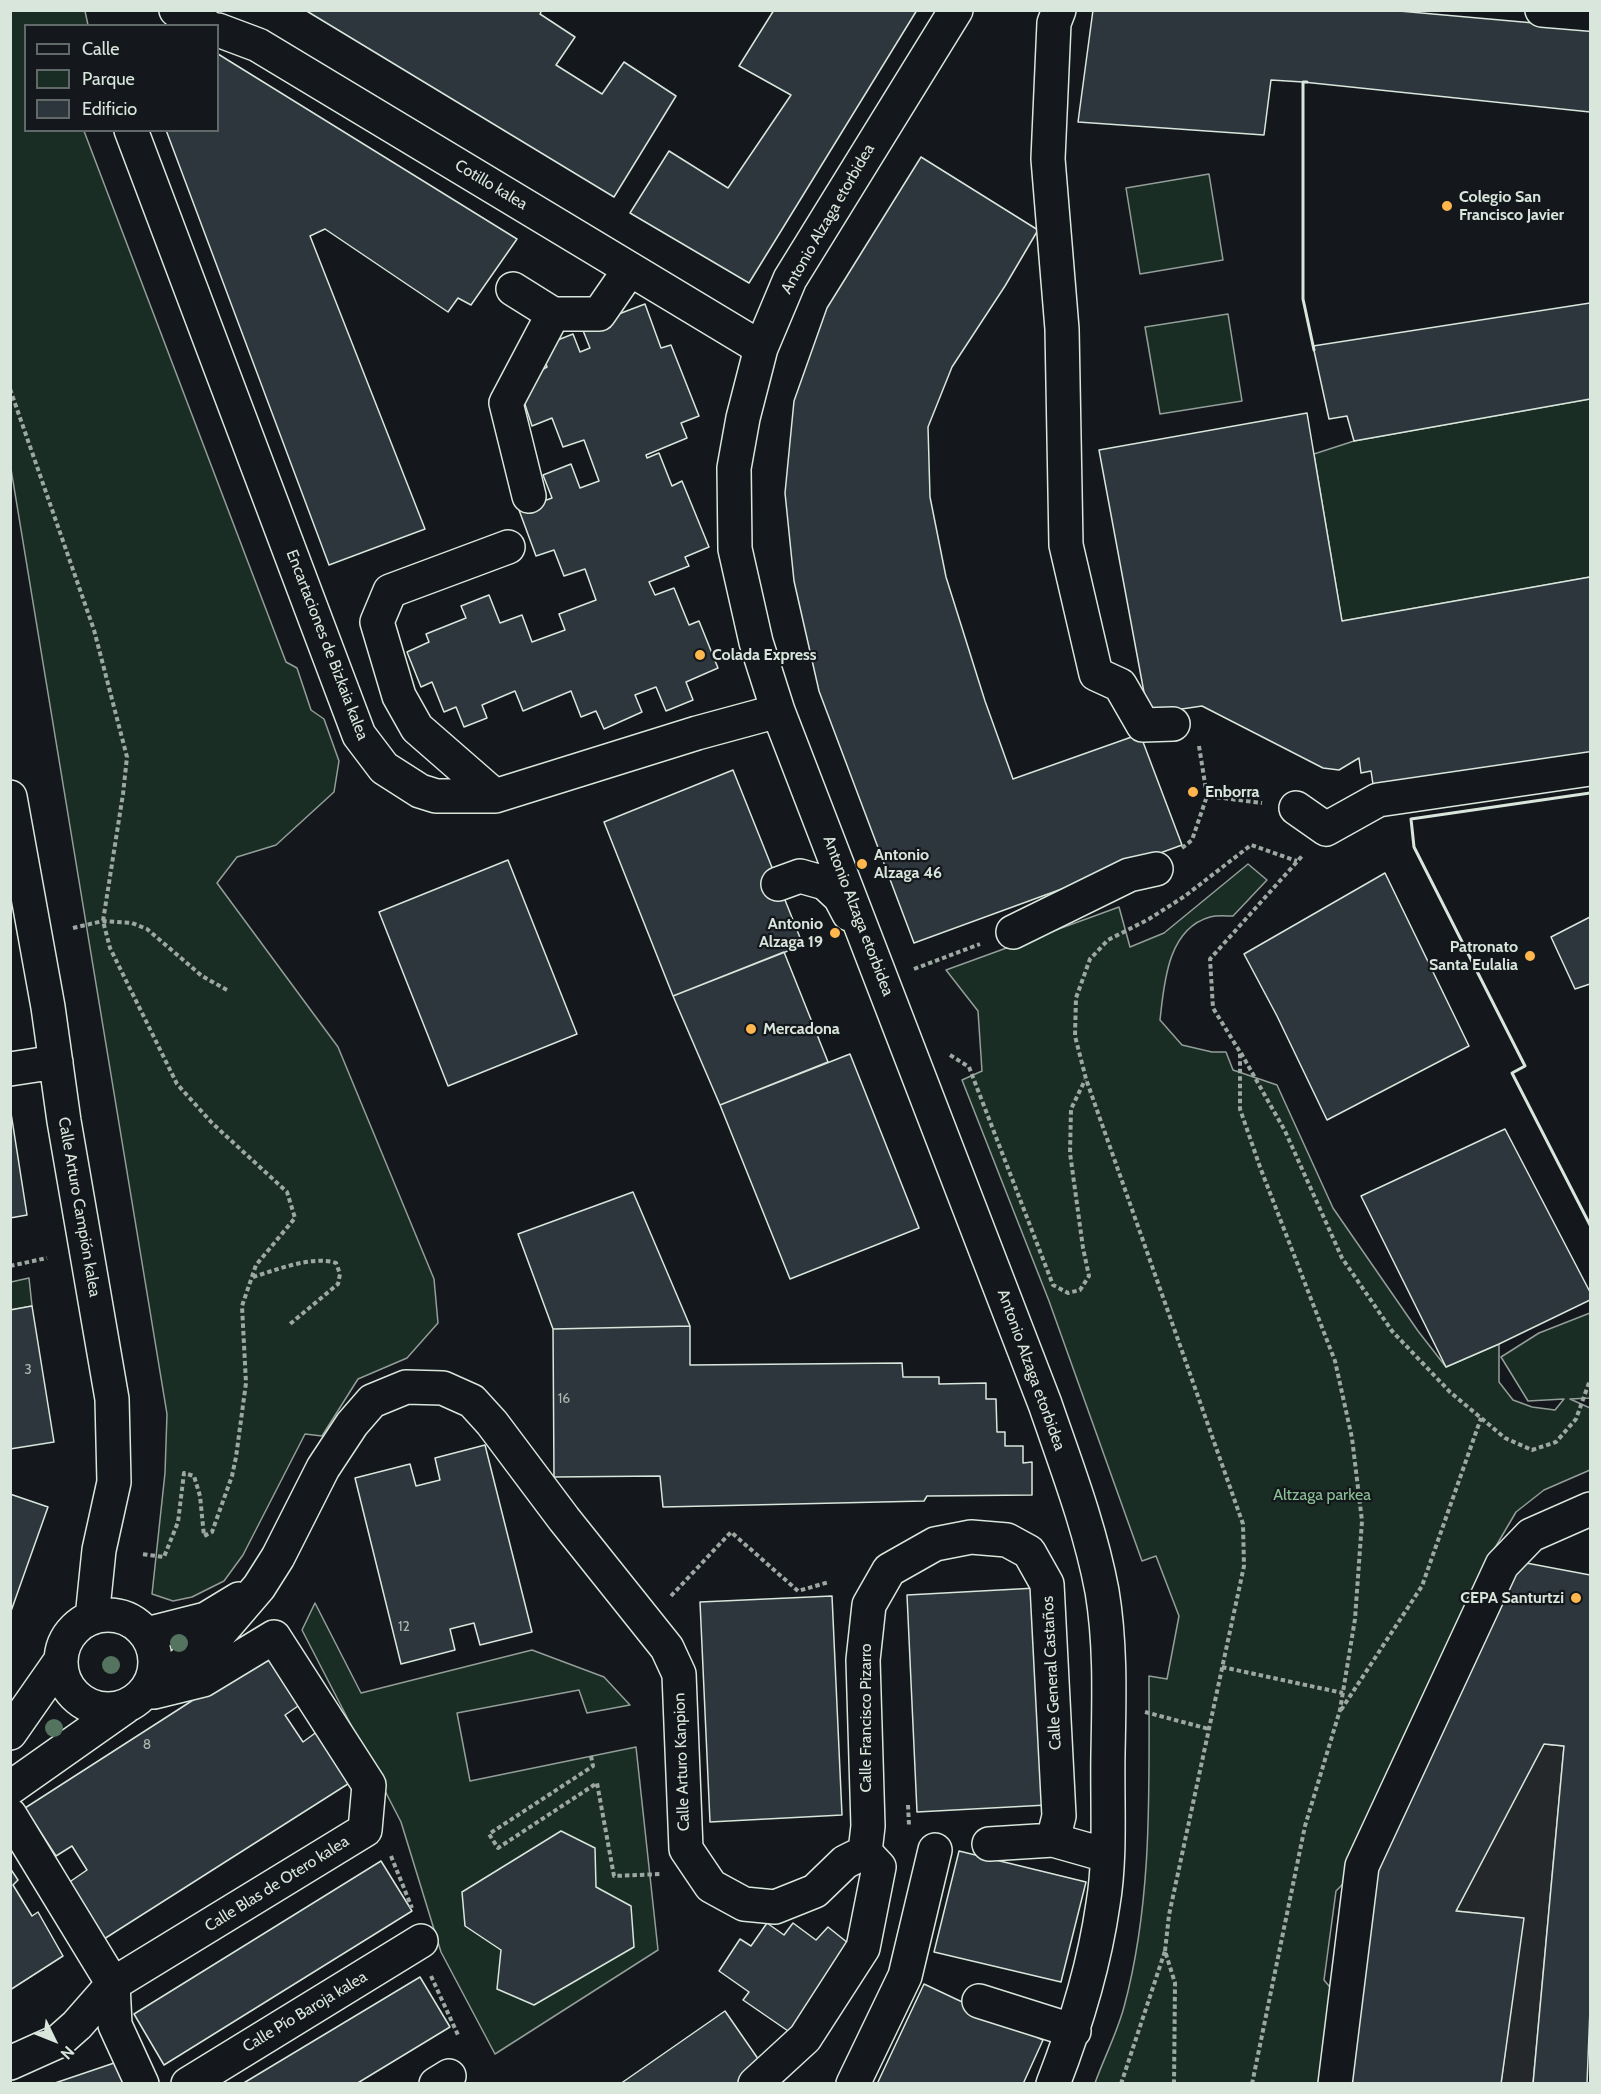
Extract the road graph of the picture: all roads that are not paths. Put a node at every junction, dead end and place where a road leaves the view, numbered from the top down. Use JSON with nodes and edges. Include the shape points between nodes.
{"nodes":[{"id":1,"x":163,"y":10,"type":"edge"},
{"id":2,"x":956,"y":10,"type":"edge"},
{"id":3,"x":1059,"y":10,"type":"edge"},
{"id":4,"x":1542,"y":10,"type":"edge"},
{"id":5,"x":1590,"y":14,"type":"edge"},
{"id":6,"x":156,"y":24,"type":"edge"},
{"id":7,"x":219,"y":27,"type":"edge"},
{"id":8,"x":132,"y":132,"type":"edge"},
{"id":9,"x":630,"y":269,"type":"junction"},
{"id":10,"x":513,"y":289,"type":"dead end"},
{"id":11,"x":553,"y":314,"type":"junction"},
{"id":12,"x":761,"y":348,"type":"junction"},
{"id":13,"x":529,"y":496,"type":"dead end"},
{"id":14,"x":508,"y":547,"type":"dead end"},
{"id":15,"x":778,"y":711,"type":"junction"},
{"id":16,"x":1173,"y":724,"type":"road end"},
{"id":17,"x":802,"y":768,"type":"junction"},
{"id":18,"x":1590,"y":769,"type":"edge"},
{"id":19,"x":495,"y":796,"type":"junction"},
{"id":20,"x":10,"y":797,"type":"edge"},
{"id":21,"x":1296,"y":808,"type":"road end"},
{"id":22,"x":1156,"y":869,"type":"road end"},
{"id":23,"x":1013,"y":932,"type":"road end"},
{"id":24,"x":872,"y":955,"type":"junction"},
{"id":25,"x":56,"y":1062,"type":"junction"},
{"id":26,"x":10,"y":1069,"type":"edge"},
{"id":27,"x":1590,"y":1509,"type":"edge"},
{"id":28,"x":934,"y":1544,"type":"joint"},
{"id":29,"x":259,"y":1587,"type":"junction"},
{"id":30,"x":92,"y":1618,"type":"junction"},
{"id":31,"x":147,"y":1634,"type":"junction"},
{"id":32,"x":61,"y":1660,"type":"junction"},
{"id":33,"x":138,"y":1697,"type":"junction"},
{"id":34,"x":10,"y":1733,"type":"edge"},
{"id":35,"x":10,"y":1788,"type":"edge"},
{"id":36,"x":10,"y":1815,"type":"edge"},
{"id":37,"x":1053,"y":1840,"type":"junction"},
{"id":38,"x":989,"y":1844,"type":"dead end"},
{"id":39,"x":935,"y":1850,"type":"dead end"},
{"id":40,"x":865,"y":1852,"type":"junction"},
{"id":41,"x":1106,"y":1855,"type":"junction"},
{"id":42,"x":422,"y":1942,"type":"road end"},
{"id":43,"x":113,"y":1984,"type":"junction"},
{"id":44,"x":979,"y":2001,"type":"dead end"},
{"id":45,"x":1074,"y":2031,"type":"junction"},
{"id":46,"x":10,"y":2063,"type":"edge"},
{"id":47,"x":142,"y":2084,"type":"edge"},
{"id":48,"x":188,"y":2084,"type":"edge"},
{"id":49,"x":755,"y":2084,"type":"edge"},
{"id":50,"x":853,"y":2084,"type":"edge"},
{"id":51,"x":1053,"y":2084,"type":"edge"},
{"id":52,"x":1335,"y":2084,"type":"edge"}],
"edges":[{"from":1,"to":6,"type":"street"},
{"from":2,"to":12,"type":"street","name":"Antonio Alzaga etorbidea","via":[[790,279]]},
{"from":3,"to":16,"type":"street","via":[[1054,23],[1048,159],[1062,329],[1066,545],[1096,674],[1120,685],[1143,725]]},
{"from":4,"to":5,"type":"street"},
{"from":7,"to":9,"type":"street","name":"Cotillo kalea","via":[[258,45]]},
{"from":8,"to":19,"type":"street","name":"Encartaciones de Bizkaia kalea","via":[[359,735],[384,768],[420,791],[436,796]]},
{"from":9,"to":11,"type":"street","via":[[599,314]]},
{"from":9,"to":12,"type":"street","name":"Cotillo kalea"},
{"from":10,"to":11,"type":"street"},
{"from":11,"to":13,"type":"street","via":[[506,403]]},
{"from":12,"to":15,"type":"street","name":"Antonio Alzaga etorbidea","via":[[734,468],[735,549],[756,642]]},
{"from":14,"to":19,"type":"street","via":[[390,591],[377,622],[399,696],[417,728]]},
{"from":15,"to":17,"type":"street","name":"Antonio Alzaga etorbidea"},
{"from":15,"to":19,"type":"street","name":"Encartaciones de Bizkaia kalea"},
{"from":17,"to":24,"type":"street","name":"Antonio Alzaga etorbidea"},
{"from":17,"to":24,"type":"street","via":[[802,785],[817,830],[817,856],[789,880],[825,883],[840,897]]},
{"from":18,"to":21,"type":"street","via":[[1378,800],[1326,829]]},
{"from":20,"to":25,"type":"street","name":"Calle Arturo Campión kalea"},
{"from":22,"to":23,"type":"street","via":[[1130,875]]},
{"from":24,"to":41,"type":"street","name":"Antonio Alzaga etorbidea","via":[[1045,1404],[1080,1506],[1102,1590],[1108,1634]]},
{"from":25,"to":26,"type":"street"},
{"from":25,"to":30,"type":"street","name":"Calle Arturo Campión kalea","via":[[112,1399],[114,1482],[99,1550]]},
{"from":27,"to":52,"type":"street","via":[[1531,1534],[1502,1565],[1362,1866]]},
{"from":28,"to":37,"type":"street","name":"Calle General Castaños","via":[[971,1537],[1007,1540],[1029,1552],[1047,1584],[1059,1816]]},
{"from":28,"to":40,"type":"street","name":"Calle Francisco Pizarro","via":[[889,1570],[869,1605],[863,1660],[868,1826]]},
{"from":29,"to":31,"type":"street","via":[[206,1618]]},
{"from":29,"to":33,"type":"street","via":[[211,1643]]},
{"from":29,"to":40,"type":"street","name":"Calle Arturo Kanpion","via":[[323,1468],[372,1401],[405,1387],[443,1388],[472,1401],[492,1423],[667,1648],[679,1674],[686,1850],[711,1886],[744,1904],[775,1907],[814,1891],[844,1862]]},
{"from":30,"to":31,"type":"street","via":[[112,1615],[131,1620]]},
{"from":30,"to":32,"type":"street","via":[[70,1634]]},
{"from":31,"to":33,"type":"street","via":[[156,1664],[154,1675]]},
{"from":32,"to":33,"type":"street","via":[[70,1690],[94,1708],[110,1710]]},
{"from":32,"to":34,"type":"street"},
{"from":33,"to":35,"type":"street"},
{"from":33,"to":43,"type":"street","name":"Calle Blas de Otero kalea","via":[[203,1680],[274,1637],[369,1785],[365,1830]]},
{"from":36,"to":43,"type":"street"},
{"from":37,"to":38,"type":"street"},
{"from":37,"to":41,"type":"street"},
{"from":39,"to":50,"type":"street","via":[[905,1976]]},
{"from":40,"to":49,"type":"street","via":[[879,1867],[863,1948],[805,2038]]},
{"from":41,"to":45,"type":"street","name":"Antonio Alzaga etorbidea","via":[[1104,1902]]},
{"from":42,"to":48,"type":"street","name":"Calle Pío Baroja kalea"},
{"from":43,"to":46,"type":"street","name":"Calle Blas de Otero kalea","via":[[58,2041]]},
{"from":43,"to":47,"type":"street","via":[[115,2025]]},
{"from":44,"to":45,"type":"street"},
{"from":45,"to":51,"type":"street","name":"Antonio Alzaga etorbidea"}]}
